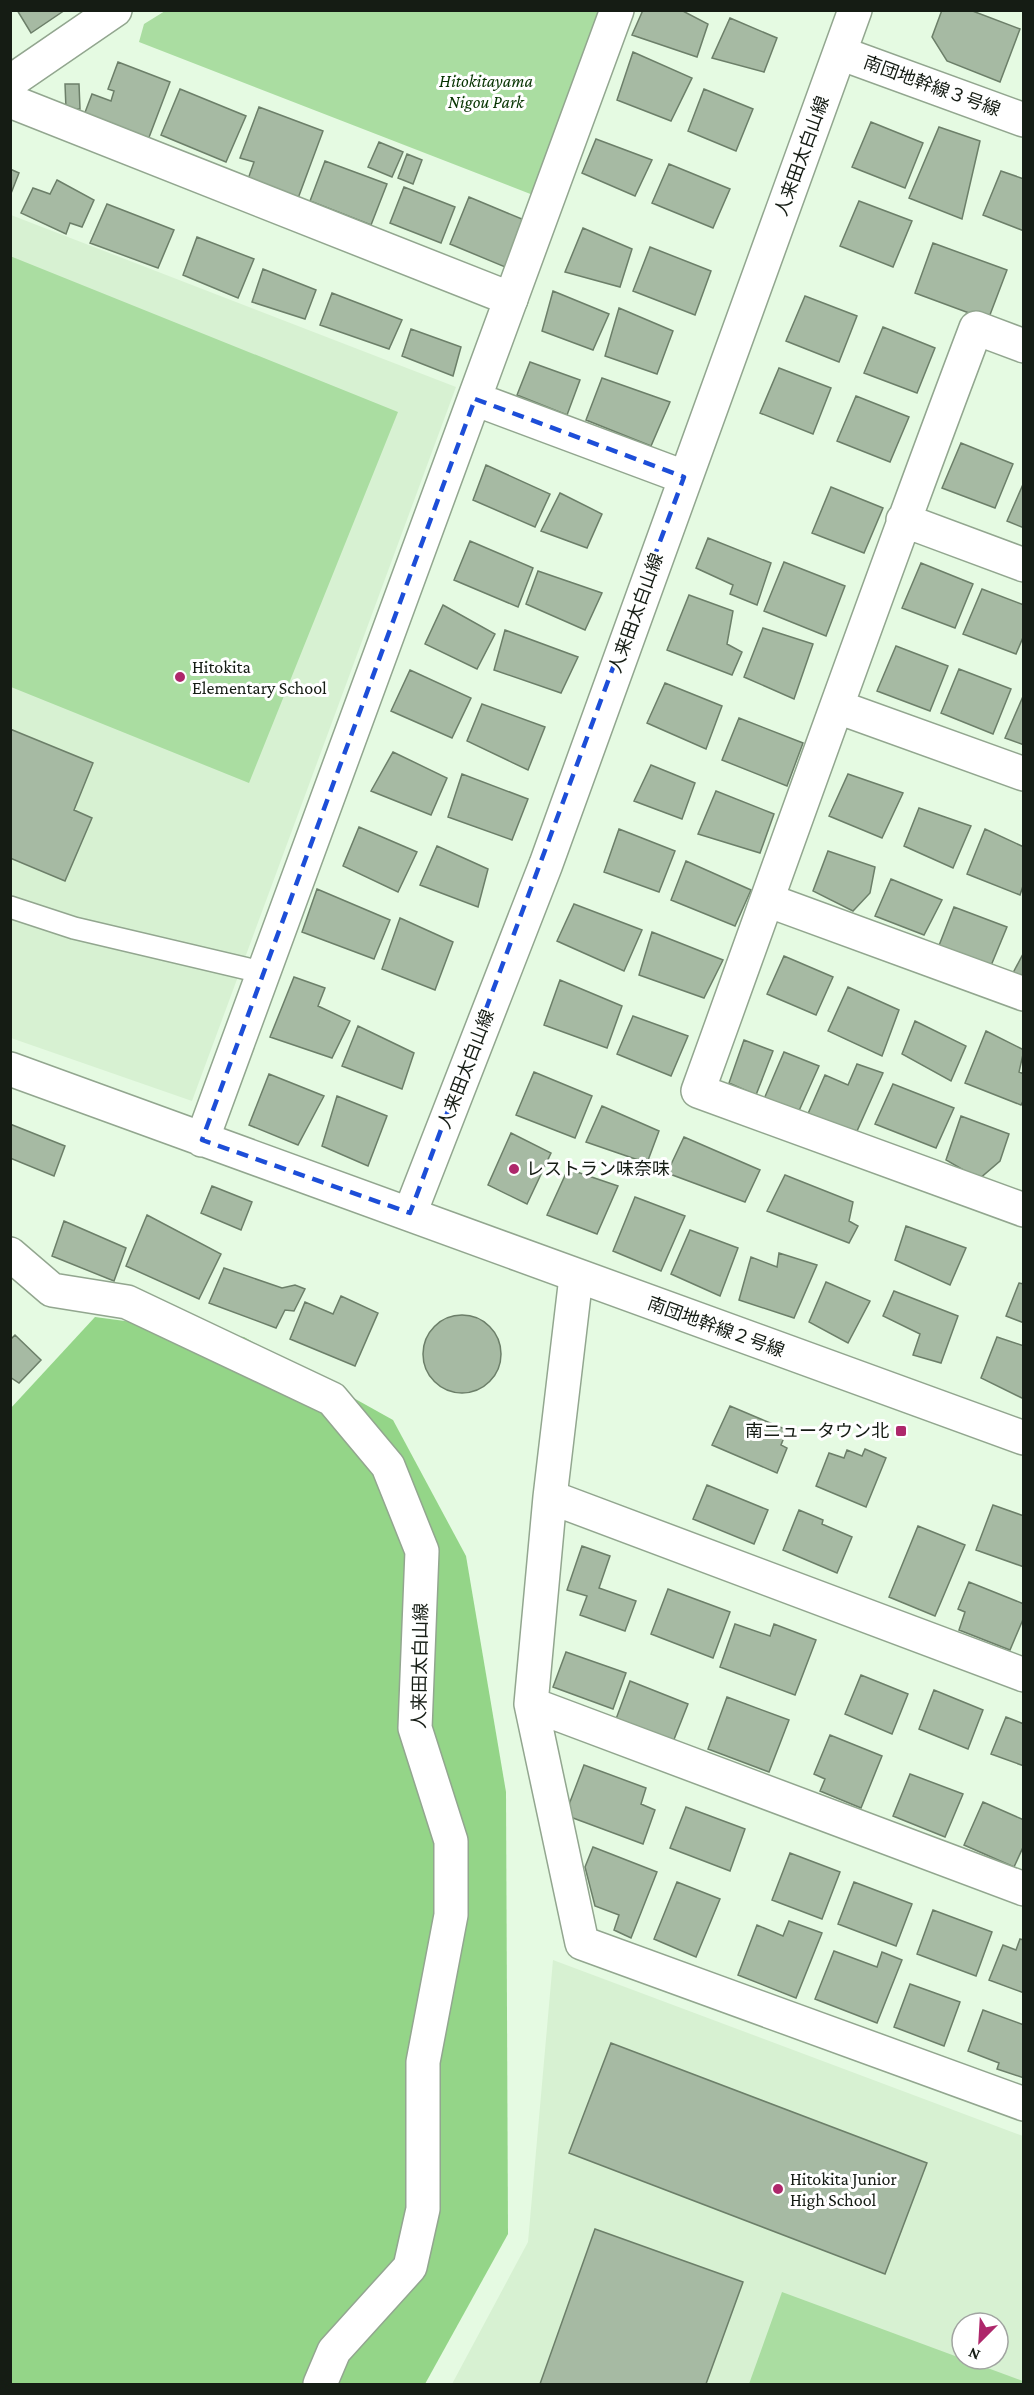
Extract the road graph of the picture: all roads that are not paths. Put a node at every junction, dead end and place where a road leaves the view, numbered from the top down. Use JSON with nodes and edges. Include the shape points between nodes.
{"nodes":[{"id":1,"x":115,"y":10,"type":"edge"},
{"id":2,"x":617,"y":10,"type":"edge"},
{"id":3,"x":855,"y":10,"type":"edge"},
{"id":4,"x":840,"y":53,"type":"junction"},
{"id":5,"x":10,"y":82,"type":"edge"},
{"id":6,"x":10,"y":101,"type":"edge"},
{"id":7,"x":1023,"y":120,"type":"edge"},
{"id":8,"x":511,"y":299,"type":"junction"},
{"id":9,"x":1023,"y":346,"type":"edge"},
{"id":10,"x":475,"y":399,"type":"junction"},
{"id":11,"x":684,"y":477,"type":"junction"},
{"id":12,"x":903,"y":520,"type":"junction"},
{"id":13,"x":1023,"y":565,"type":"edge"},
{"id":14,"x":838,"y":707,"type":"junction"},
{"id":15,"x":1023,"y":774,"type":"edge"},
{"id":16,"x":767,"y":900,"type":"junction"},
{"id":17,"x":10,"y":907,"type":"edge"},
{"id":18,"x":265,"y":973,"type":"junction"},
{"id":19,"x":1023,"y":994,"type":"edge"},
{"id":20,"x":10,"y":1069,"type":"edge"},
{"id":21,"x":202,"y":1140,"type":"junction"},
{"id":22,"x":1023,"y":1210,"type":"edge"},
{"id":23,"x":410,"y":1213,"type":"junction"},
{"id":24,"x":10,"y":1254,"type":"edge"},
{"id":25,"x":576,"y":1277,"type":"junction"},
{"id":26,"x":1023,"y":1438,"type":"edge"},
{"id":27,"x":550,"y":1497,"type":"junction"},
{"id":28,"x":1023,"y":1675,"type":"edge"},
{"id":29,"x":531,"y":1704,"type":"junction"},
{"id":30,"x":1023,"y":1889,"type":"edge"},
{"id":31,"x":1023,"y":2104,"type":"edge"},
{"id":32,"x":320,"y":2385,"type":"edge"}],
"edges":[{"from":1,"to":5,"type":"street"},
{"from":2,"to":8,"type":"street"},
{"from":3,"to":4,"type":"street","name":"人来田太白山線"},
{"from":4,"to":7,"type":"street","name":"南団地幹線３号線"},
{"from":4,"to":11,"type":"street","name":"人来田太白山線"},
{"from":6,"to":8,"type":"street"},
{"from":8,"to":10,"type":"street"},
{"from":9,"to":12,"type":"street","via":[[976,328]]},
{"from":10,"to":11,"type":"street"},
{"from":10,"to":18,"type":"street"},
{"from":11,"to":23,"type":"street","name":"人来田太白山線","via":[[546,864]]},
{"from":12,"to":13,"type":"street"},
{"from":12,"to":14,"type":"street"},
{"from":14,"to":15,"type":"street"},
{"from":14,"to":16,"type":"street"},
{"from":16,"to":19,"type":"street"},
{"from":16,"to":22,"type":"street","via":[[698,1091]]},
{"from":17,"to":18,"type":"lane","via":[[74,928]]},
{"from":18,"to":21,"type":"street"},
{"from":20,"to":21,"type":"street","name":"南団地幹線２号線"},
{"from":21,"to":23,"type":"street","name":"南団地幹線２号線"},
{"from":23,"to":25,"type":"street","name":"南団地幹線２号線"},
{"from":24,"to":32,"type":"street","name":"人来田太白山線","via":[[52,1290],[127,1302],[332,1399],[388,1466],[422,1551],[416,1728],[451,1841],[451,1915],[423,2062],[423,2209],[410,2267],[334,2351]]},
{"from":25,"to":26,"type":"street","name":"南団地幹線２号線"},
{"from":25,"to":27,"type":"street"},
{"from":27,"to":28,"type":"street"},
{"from":27,"to":29,"type":"street"},
{"from":29,"to":30,"type":"street"},
{"from":29,"to":31,"type":"street","via":[[582,1943]]}]}
